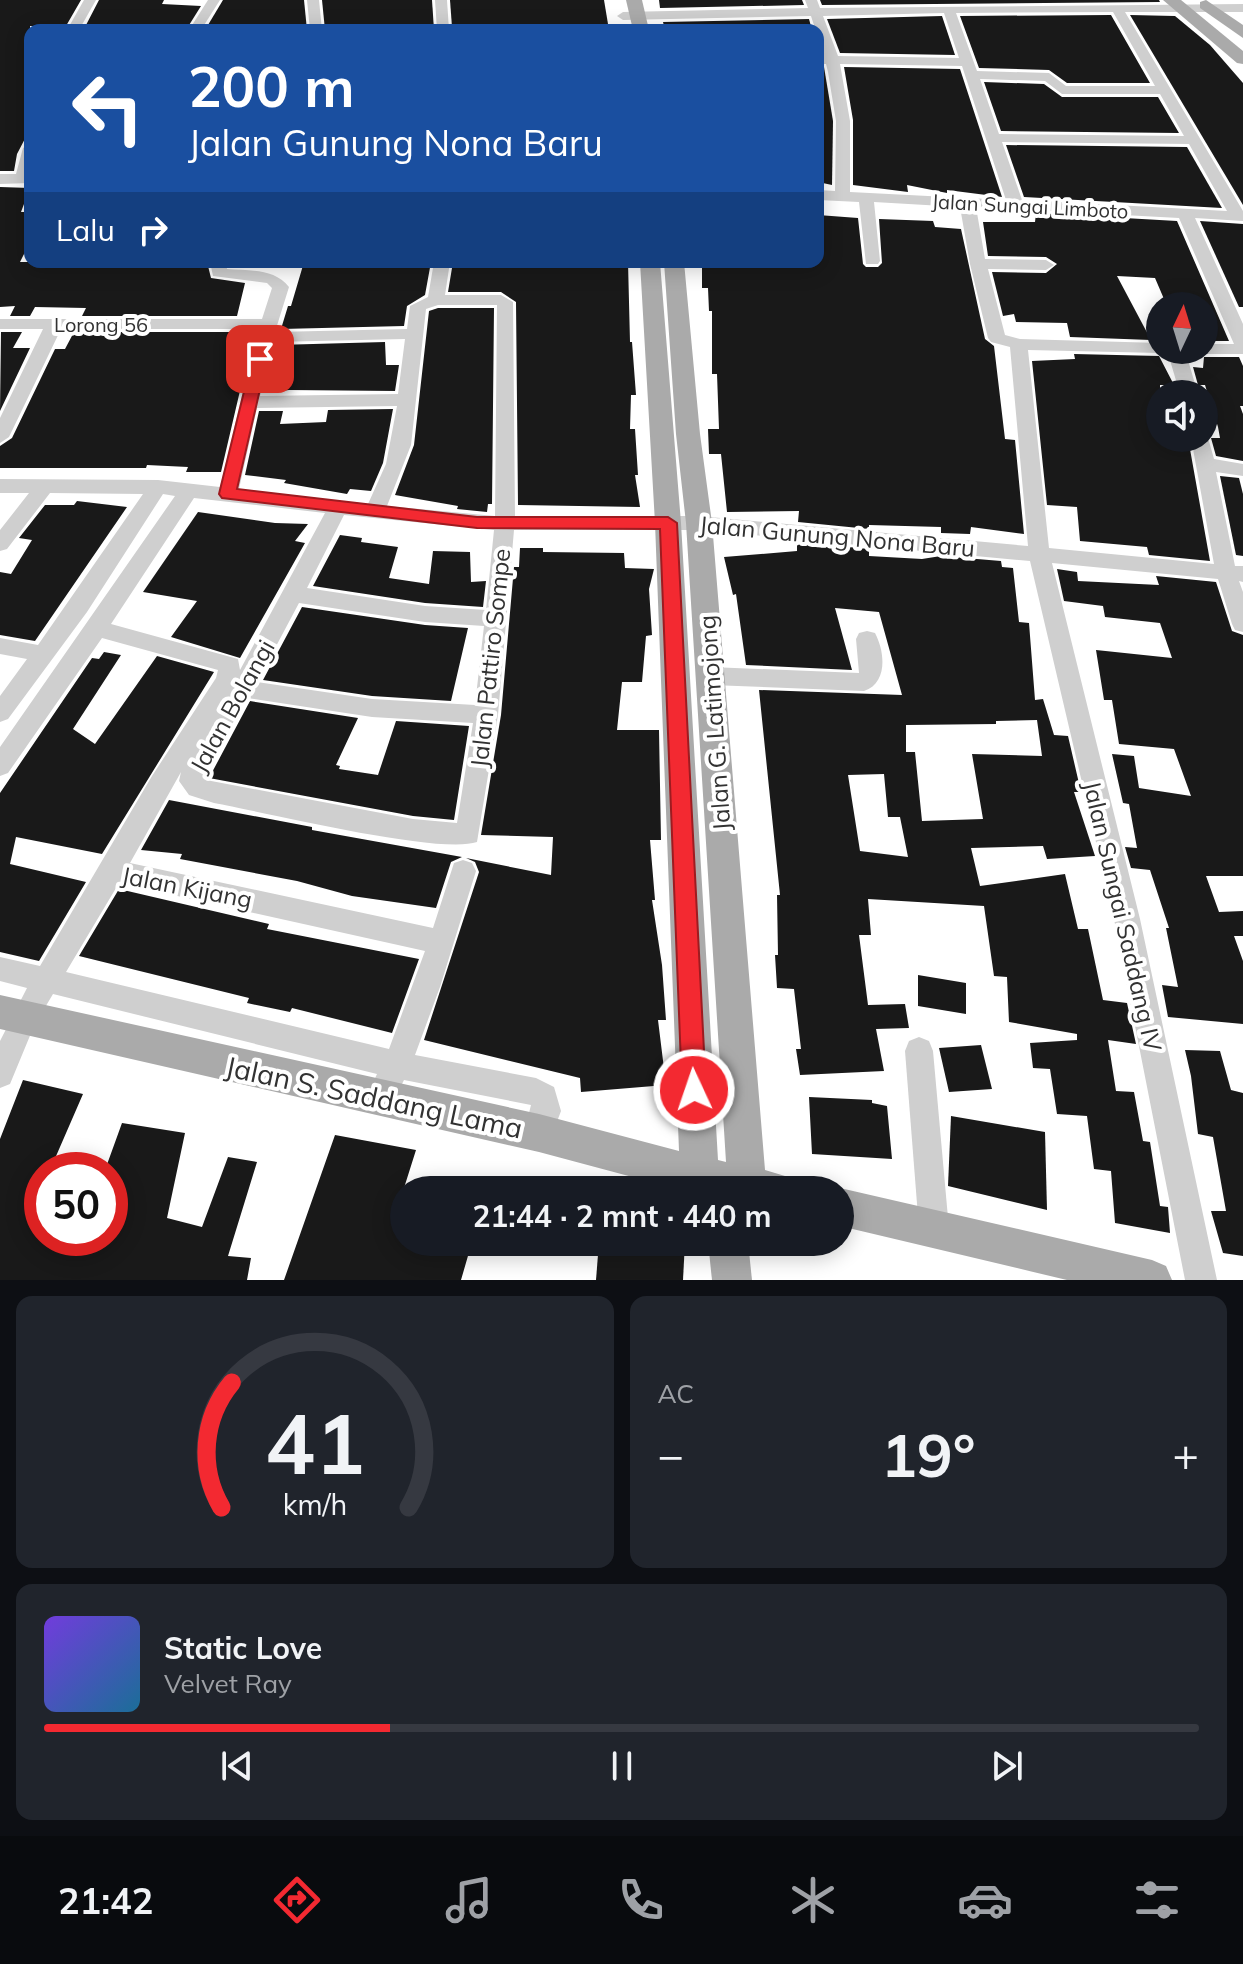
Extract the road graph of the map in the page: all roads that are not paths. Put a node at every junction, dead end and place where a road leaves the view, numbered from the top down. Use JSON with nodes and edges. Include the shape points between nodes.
{"nodes":[{"id":1,"x":90,"y":0,"type":"edge"},
{"id":2,"x":214,"y":0,"type":"edge"},
{"id":3,"x":313,"y":0,"type":"edge"},
{"id":4,"x":441,"y":0,"type":"edge"},
{"id":5,"x":1015,"y":4,"type":"edge"},
{"id":6,"x":1176,"y":4,"type":"edge"},
{"id":7,"x":1204,"y":4,"type":"edge"},
{"id":8,"x":907,"y":5,"type":"edge"},
{"id":9,"x":813,"y":6,"type":"edge"},
{"id":10,"x":1117,"y":8,"type":"junction"},
{"id":11,"x":1243,"y":8,"type":"edge"},
{"id":12,"x":949,"y":10,"type":"junction"},
{"id":13,"x":630,"y":15,"type":"edge"},
{"id":14,"x":76,"y":24,"type":"edge"},
{"id":15,"x":199,"y":24,"type":"edge"},
{"id":16,"x":315,"y":24,"type":"edge"},
{"id":17,"x":443,"y":24,"type":"edge"},
{"id":18,"x":1243,"y":33,"type":"edge"},
{"id":19,"x":1243,"y":59,"type":"edge"},
{"id":20,"x":825,"y":60,"type":"edge"},
{"id":21,"x":971,"y":68,"type":"junction"},
{"id":22,"x":1165,"y":90,"type":"junction"},
{"id":23,"x":994,"y":138,"type":"junction"},
{"id":24,"x":1194,"y":140,"type":"junction"},
{"id":25,"x":24,"y":178,"type":"edge"},
{"id":26,"x":0,"y":179,"type":"edge"},
{"id":27,"x":824,"y":195,"type":"edge"},
{"id":28,"x":842,"y":196,"type":"junction"},
{"id":29,"x":866,"y":197,"type":"junction"},
{"id":30,"x":967,"y":203,"type":"junction"},
{"id":31,"x":1016,"y":205,"type":"junction"},
{"id":32,"x":1186,"y":215,"type":"junction"},
{"id":33,"x":1240,"y":216,"type":"edge"},
{"id":34,"x":872,"y":261,"type":"dead end"},
{"id":35,"x":978,"y":264,"type":"junction"},
{"id":36,"x":1046,"y":265,"type":"dead end"},
{"id":37,"x":219,"y":268,"type":"edge"},
{"id":38,"x":441,"y":268,"type":"edge"},
{"id":39,"x":650,"y":268,"type":"edge"},
{"id":40,"x":674,"y":268,"type":"edge"},
{"id":41,"x":436,"y":300,"type":"junction"},
{"id":42,"x":0,"y":324,"type":"edge"},
{"id":43,"x":54,"y":325,"type":"junction"},
{"id":44,"x":266,"y":331,"type":"junction"},
{"id":45,"x":415,"y":334,"type":"junction"},
{"id":46,"x":1019,"y":344,"type":"junction"},
{"id":47,"x":1243,"y":346,"type":"edge"},
{"id":48,"x":1146,"y":348,"type":"edge"},
{"id":49,"x":1218,"y":348,"type":"edge"},
{"id":50,"x":408,"y":400,"type":"junction"},
{"id":51,"x":251,"y":402,"type":"junction"},
{"id":52,"x":0,"y":437,"type":"edge"},
{"id":53,"x":1203,"y":452,"type":"edge"},
{"id":54,"x":1205,"y":464,"type":"junction"},
{"id":55,"x":1243,"y":470,"type":"edge"},
{"id":56,"x":0,"y":486,"type":"edge"},
{"id":57,"x":45,"y":486,"type":"junction"},
{"id":58,"x":158,"y":487,"type":"junction"},
{"id":59,"x":188,"y":491,"type":"junction"},
{"id":60,"x":228,"y":494,"type":"junction"},
{"id":61,"x":339,"y":506,"type":"junction"},
{"id":62,"x":375,"y":511,"type":"junction"},
{"id":63,"x":505,"y":523,"type":"junction"},
{"id":64,"x":668,"y":523,"type":"junction"},
{"id":65,"x":699,"y":523,"type":"junction"},
{"id":66,"x":0,"y":544,"type":"edge"},
{"id":67,"x":1039,"y":554,"type":"junction"},
{"id":68,"x":1234,"y":574,"type":"edge"},
{"id":69,"x":292,"y":594,"type":"junction"},
{"id":70,"x":496,"y":619,"type":"junction"},
{"id":71,"x":1243,"y":624,"type":"edge"},
{"id":72,"x":97,"y":628,"type":"junction"},
{"id":73,"x":867,"y":639,"type":"dead end"},
{"id":74,"x":0,"y":646,"type":"edge"},
{"id":75,"x":44,"y":654,"type":"junction"},
{"id":76,"x":711,"y":676,"type":"junction"},
{"id":77,"x":240,"y":688,"type":"junction"},
{"id":78,"x":0,"y":713,"type":"edge"},
{"id":79,"x":486,"y":715,"type":"junction"},
{"id":80,"x":0,"y":766,"type":"edge"},
{"id":81,"x":468,"y":834,"type":"joint"},
{"id":82,"x":113,"y":870,"type":"junction"},
{"id":83,"x":463,"y":871,"type":"dead end"},
{"id":84,"x":441,"y":942,"type":"junction"},
{"id":85,"x":0,"y":969,"type":"edge"},
{"id":86,"x":48,"y":979,"type":"junction"},
{"id":87,"x":12,"y":1015,"type":"edge"},
{"id":88,"x":199,"y":1015,"type":"junction"},
{"id":89,"x":919,"y":1051,"type":"dead end"},
{"id":90,"x":175,"y":1053,"type":"junction"},
{"id":91,"x":397,"y":1065,"type":"junction"},
{"id":92,"x":0,"y":1074,"type":"edge"},
{"id":93,"x":380,"y":1098,"type":"junction"},
{"id":94,"x":539,"y":1133,"type":"junction"},
{"id":95,"x":681,"y":1176,"type":"edge"},
{"id":96,"x":704,"y":1176,"type":"edge"},
{"id":97,"x":753,"y":1176,"type":"edge"},
{"id":98,"x":854,"y":1210,"type":"edge"},
{"id":99,"x":934,"y":1229,"type":"junction"},
{"id":100,"x":729,"y":1256,"type":"edge"},
{"id":101,"x":732,"y":1280,"type":"edge"},
{"id":102,"x":1152,"y":1280,"type":"edge"},
{"id":103,"x":1201,"y":1280,"type":"edge"}],
"edges":[{"from":1,"to":14,"type":"street"},
{"from":2,"to":15,"type":"street"},
{"from":3,"to":16,"type":"street"},
{"from":4,"to":17,"type":"street"},
{"from":5,"to":10,"type":"street"},
{"from":5,"to":12,"type":"street"},
{"from":6,"to":7,"type":"street"},
{"from":6,"to":10,"type":"street"},
{"from":6,"to":19,"type":"main road"},
{"from":7,"to":11,"type":"street"},
{"from":7,"to":18,"type":"main road"},
{"from":8,"to":9,"type":"street"},
{"from":8,"to":12,"type":"street"},
{"from":9,"to":13,"type":"street"},
{"from":10,"to":22,"type":"street"},
{"from":12,"to":21,"type":"street"},
{"from":20,"to":21,"type":"street"},
{"from":20,"to":28,"type":"street","via":[[841,88],[846,151]]},
{"from":21,"to":22,"type":"street","via":[[1049,77],[1062,90]]},
{"from":21,"to":23,"type":"street"},
{"from":22,"to":24,"type":"street"},
{"from":23,"to":24,"type":"street"},
{"from":23,"to":31,"type":"street"},
{"from":24,"to":33,"type":"street"},
{"from":25,"to":26,"type":"street"},
{"from":27,"to":28,"type":"street","name":"Jalan Sungai Limboto"},
{"from":28,"to":29,"type":"street","name":"Jalan Sungai Limboto"},
{"from":29,"to":30,"type":"street","name":"Jalan Sungai Limboto"},
{"from":29,"to":34,"type":"street"},
{"from":30,"to":31,"type":"street","name":"Jalan Sungai Limboto"},
{"from":30,"to":35,"type":"street"},
{"from":31,"to":32,"type":"street","name":"Jalan Sungai Limboto"},
{"from":32,"to":33,"type":"street","name":"Jalan Sungai Limboto"},
{"from":32,"to":47,"type":"street"},
{"from":35,"to":36,"type":"street"},
{"from":35,"to":46,"type":"street","via":[[993,331],[997,338]]},
{"from":37,"to":44,"type":"street","via":[[219,273],[278,281],[281,287]]},
{"from":38,"to":41,"type":"street"},
{"from":39,"to":64,"type":"main road"},
{"from":40,"to":65,"type":"main road","name":"Jalan G. Latimojong"},
{"from":41,"to":45,"type":"street","via":[[418,306]]},
{"from":41,"to":63,"type":"street","name":"Jalan Pattiro Sompe","via":[[505,302]]},
{"from":42,"to":43,"type":"street","name":"Lorong 56"},
{"from":43,"to":44,"type":"street","name":"Lorong 56","via":[[201,323]]},
{"from":43,"to":52,"type":"street"},
{"from":44,"to":45,"type":"street","name":"Lorong 56"},
{"from":44,"to":51,"type":"street"},
{"from":45,"to":50,"type":"street"},
{"from":46,"to":48,"type":"street"},
{"from":46,"to":67,"type":"street","name":"Jalan Sungai Saddang IV"},
{"from":47,"to":49,"type":"street"},
{"from":50,"to":51,"type":"street"},
{"from":50,"to":62,"type":"street","via":[[396,464]]},
{"from":51,"to":60,"type":"street"},
{"from":53,"to":54,"type":"street"},
{"from":54,"to":55,"type":"street"},
{"from":54,"to":68,"type":"street"},
{"from":56,"to":57,"type":"street","name":"Jalan Gunung Nona Baru"},
{"from":57,"to":58,"type":"street","name":"Jalan Gunung Nona Baru"},
{"from":57,"to":66,"type":"street"},
{"from":58,"to":59,"type":"street","name":"Jalan Gunung Nona Baru"},
{"from":58,"to":75,"type":"street"},
{"from":59,"to":60,"type":"street","name":"Jalan Gunung Nona Baru"},
{"from":59,"to":72,"type":"street"},
{"from":60,"to":61,"type":"street","name":"Jalan Gunung Nona Baru"},
{"from":61,"to":62,"type":"street","name":"Jalan Gunung Nona Baru"},
{"from":61,"to":69,"type":"street","name":"Jalan Bolangi"},
{"from":62,"to":63,"type":"street","name":"Jalan Gunung Nona Baru"},
{"from":63,"to":64,"type":"street","name":"Jalan Gunung Nona Baru"},
{"from":63,"to":70,"type":"street","name":"Jalan Pattiro Sompe"},
{"from":64,"to":65,"type":"street","name":"Jalan Gunung Nona Baru"},
{"from":64,"to":96,"type":"main road"},
{"from":65,"to":67,"type":"street","name":"Jalan Gunung Nona Baru"},
{"from":65,"to":76,"type":"main road","name":"Jalan G. Latimojong"},
{"from":67,"to":68,"type":"street","name":"Jalan Gunung Nona Baru"},
{"from":67,"to":103,"type":"street","name":"Jalan Sungai Saddang IV","via":[[1127,919]]},
{"from":68,"to":71,"type":"street"},
{"from":69,"to":70,"type":"street"},
{"from":69,"to":77,"type":"street","name":"Jalan Bolangi"},
{"from":70,"to":79,"type":"street","name":"Jalan Pattiro Sompe"},
{"from":72,"to":80,"type":"street"},
{"from":72,"to":82,"type":"street","name":"Jalan Bolangi","via":[[230,665],[227,680]]},
{"from":73,"to":76,"type":"street","via":[[871,677],[864,682]]},
{"from":74,"to":75,"type":"street"},
{"from":75,"to":78,"type":"street"},
{"from":76,"to":97,"type":"main road","name":"Jalan G. Latimojong"},
{"from":77,"to":79,"type":"street","via":[[372,708]]},
{"from":77,"to":81,"type":"street","name":"Jalan Bolangi","via":[[193,771],[191,781],[198,788],[413,830]]},
{"from":79,"to":81,"type":"street","name":"Jalan Pattiro Sompe"},
{"from":82,"to":84,"type":"street","name":"Jalan Kijang"},
{"from":82,"to":86,"type":"street","name":"Jalan Kijang"},
{"from":83,"to":84,"type":"street"},
{"from":84,"to":91,"type":"street"},
{"from":85,"to":86,"type":"street"},
{"from":86,"to":87,"type":"street","name":"Jalan Kijang"},
{"from":86,"to":88,"type":"street"},
{"from":87,"to":90,"type":"main road","name":"Jalan S. Saddang Lama"},
{"from":87,"to":92,"type":"street","name":"Jalan Kijang"},
{"from":88,"to":90,"type":"street"},
{"from":88,"to":91,"type":"street"},
{"from":89,"to":99,"type":"street"},
{"from":90,"to":93,"type":"main road","name":"Jalan S. Saddang Lama"},
{"from":91,"to":93,"type":"street"},
{"from":91,"to":94,"type":"street","via":[[536,1092],[544,1097],[546,1111]]},
{"from":93,"to":94,"type":"main road","name":"Jalan S. Saddang Lama"},
{"from":94,"to":95,"type":"main road","name":"Jalan S. Saddang Lama"},
{"from":98,"to":99,"type":"main road"},
{"from":99,"to":102,"type":"main road"},
{"from":100,"to":101,"type":"main road"}]}
